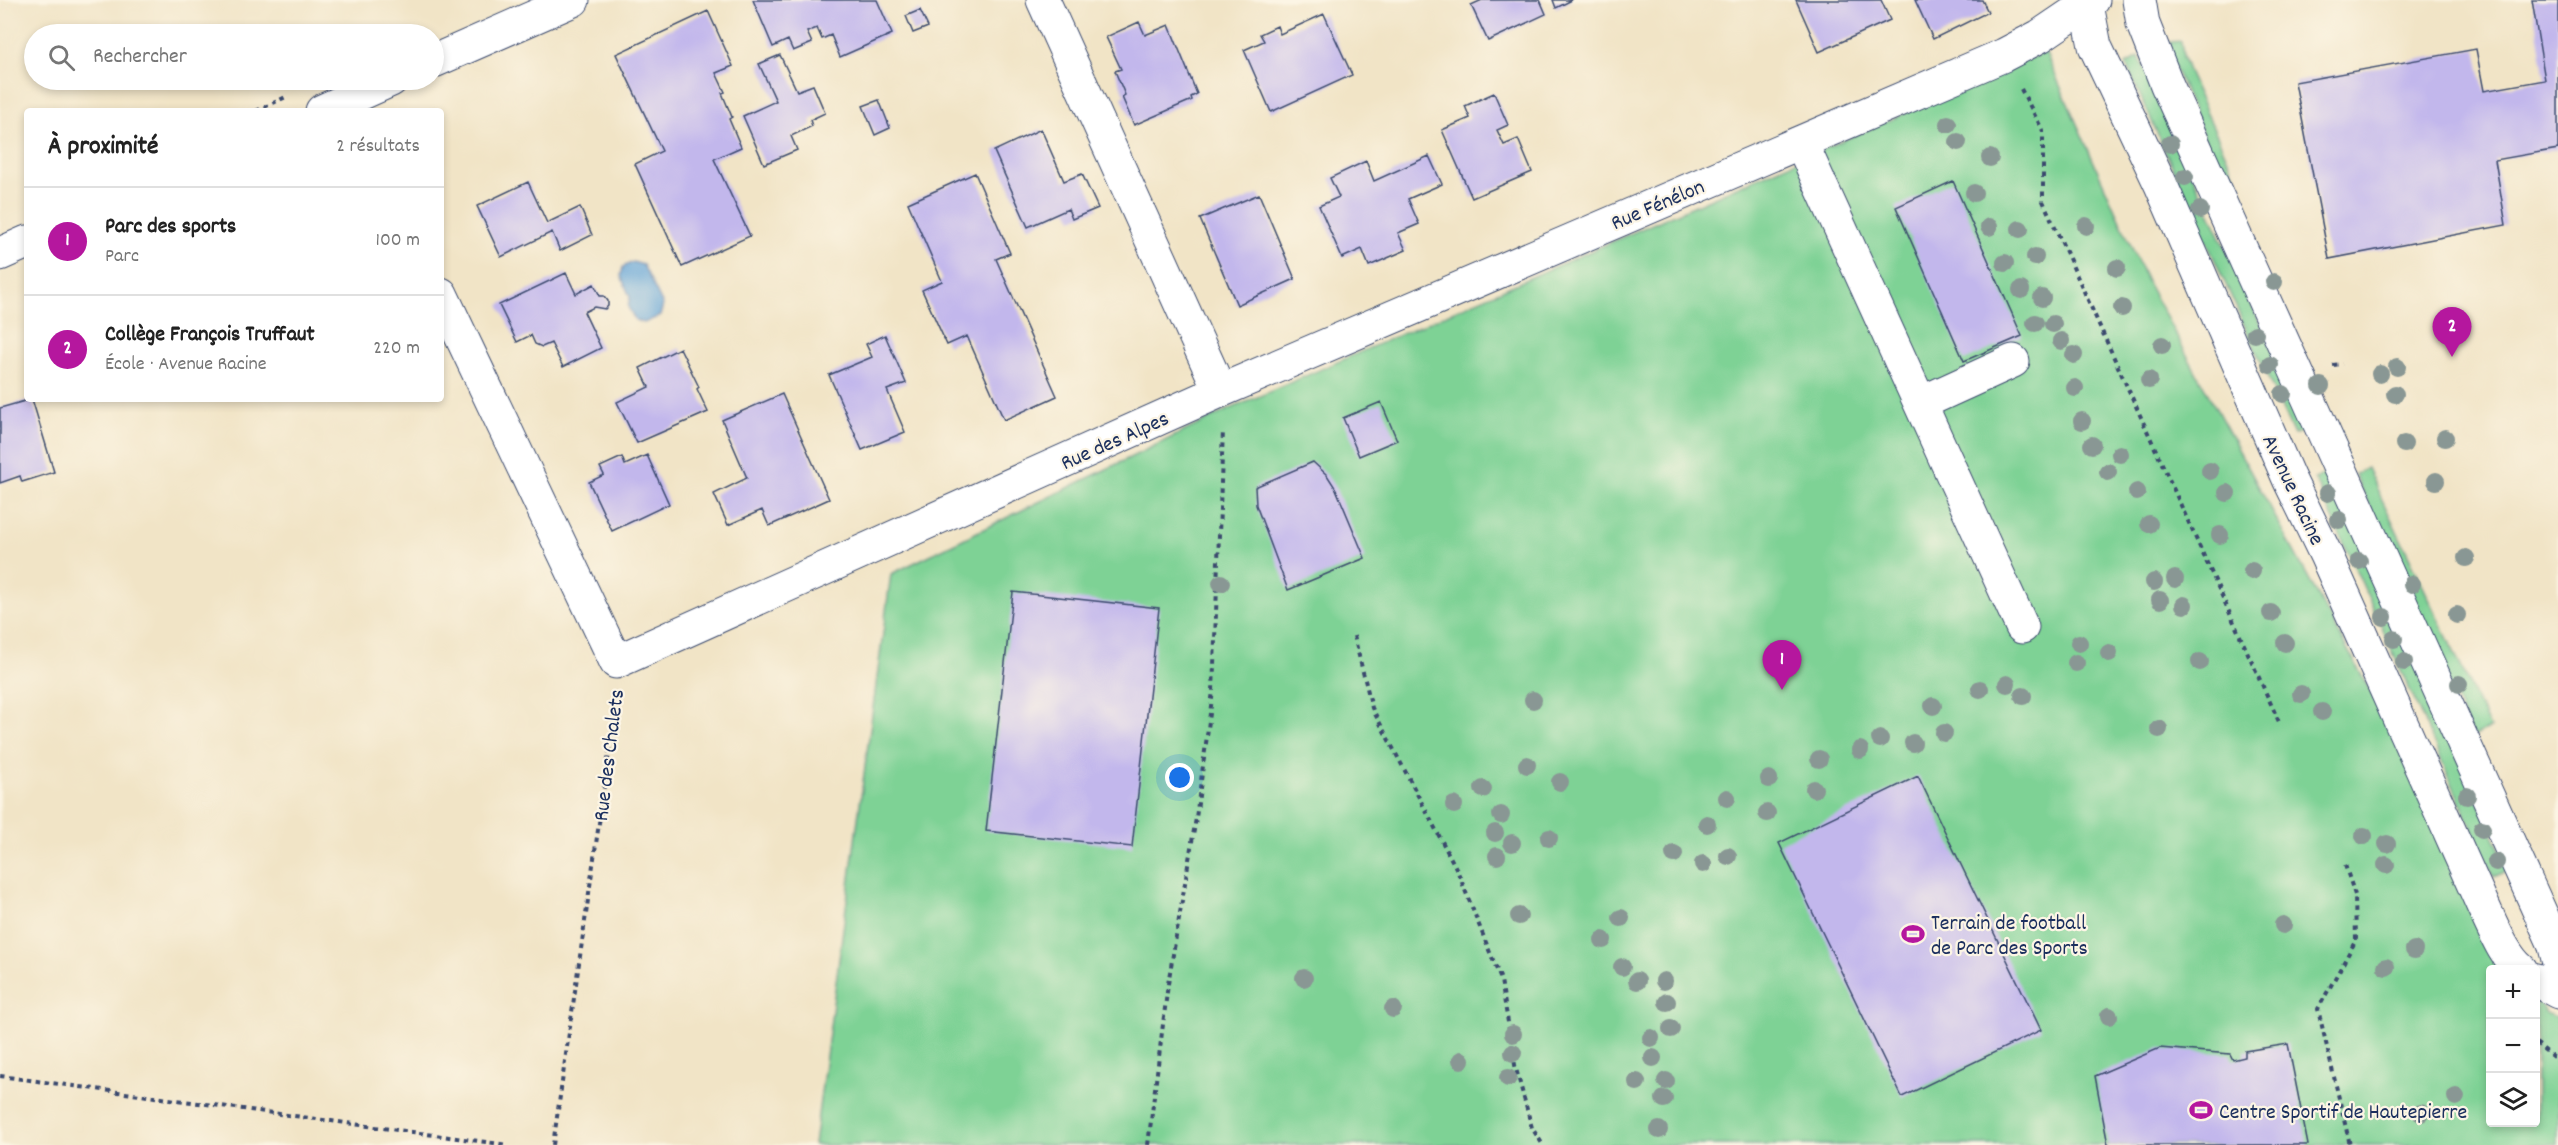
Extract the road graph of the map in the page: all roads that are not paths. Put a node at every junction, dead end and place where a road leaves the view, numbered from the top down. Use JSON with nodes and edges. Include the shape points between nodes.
{"nodes":[{"id":1,"x":573,"y":0,"type":"edge"},
{"id":2,"x":1043,"y":0,"type":"edge"},
{"id":3,"x":2139,"y":0,"type":"edge"},
{"id":4,"x":2089,"y":2,"type":"edge"},
{"id":5,"x":444,"y":57,"type":"edge"},
{"id":6,"x":373,"y":90,"type":"edge"},
{"id":7,"x":342,"y":107,"type":"edge"},
{"id":8,"x":1800,"y":142,"type":"junction"},
{"id":9,"x":24,"y":243,"type":"edge"},
{"id":10,"x":0,"y":254,"type":"edge"},
{"id":11,"x":444,"y":300,"type":"edge"},
{"id":12,"x":2013,"y":361,"type":"dead end"},
{"id":13,"x":1220,"y":391,"type":"junction"},
{"id":14,"x":1921,"y":403,"type":"junction"},
{"id":15,"x":2022,"y":627,"type":"dead end"},
{"id":16,"x":616,"y":662,"type":"joint"},
{"id":17,"x":2558,"y":959,"type":"edge"},
{"id":18,"x":2515,"y":965,"type":"edge"},
{"id":19,"x":2540,"y":983,"type":"edge"},
{"id":20,"x":2558,"y":992,"type":"edge"}],
"edges":[{"from":1,"to":5,"type":"street"},
{"from":2,"to":13,"type":"street"},
{"from":3,"to":17,"type":"street","via":[[2143,24],[2167,85]]},
{"from":4,"to":8,"type":"street","name":"Rue Fénélon","via":[[2004,55]]},
{"from":4,"to":18,"type":"street","name":"Avenue Racine","via":[[2095,46],[2488,917]]},
{"from":6,"to":7,"type":"street"},
{"from":8,"to":13,"type":"street","name":"Rue Fénélon"},
{"from":8,"to":14,"type":"street"},
{"from":9,"to":10,"type":"street"},
{"from":11,"to":16,"type":"street","name":"Rue des Chalets"},
{"from":12,"to":14,"type":"street"},
{"from":13,"to":16,"type":"street","name":"Rue des Alpes"},
{"from":14,"to":15,"type":"street"},
{"from":19,"to":20,"type":"street"}]}
